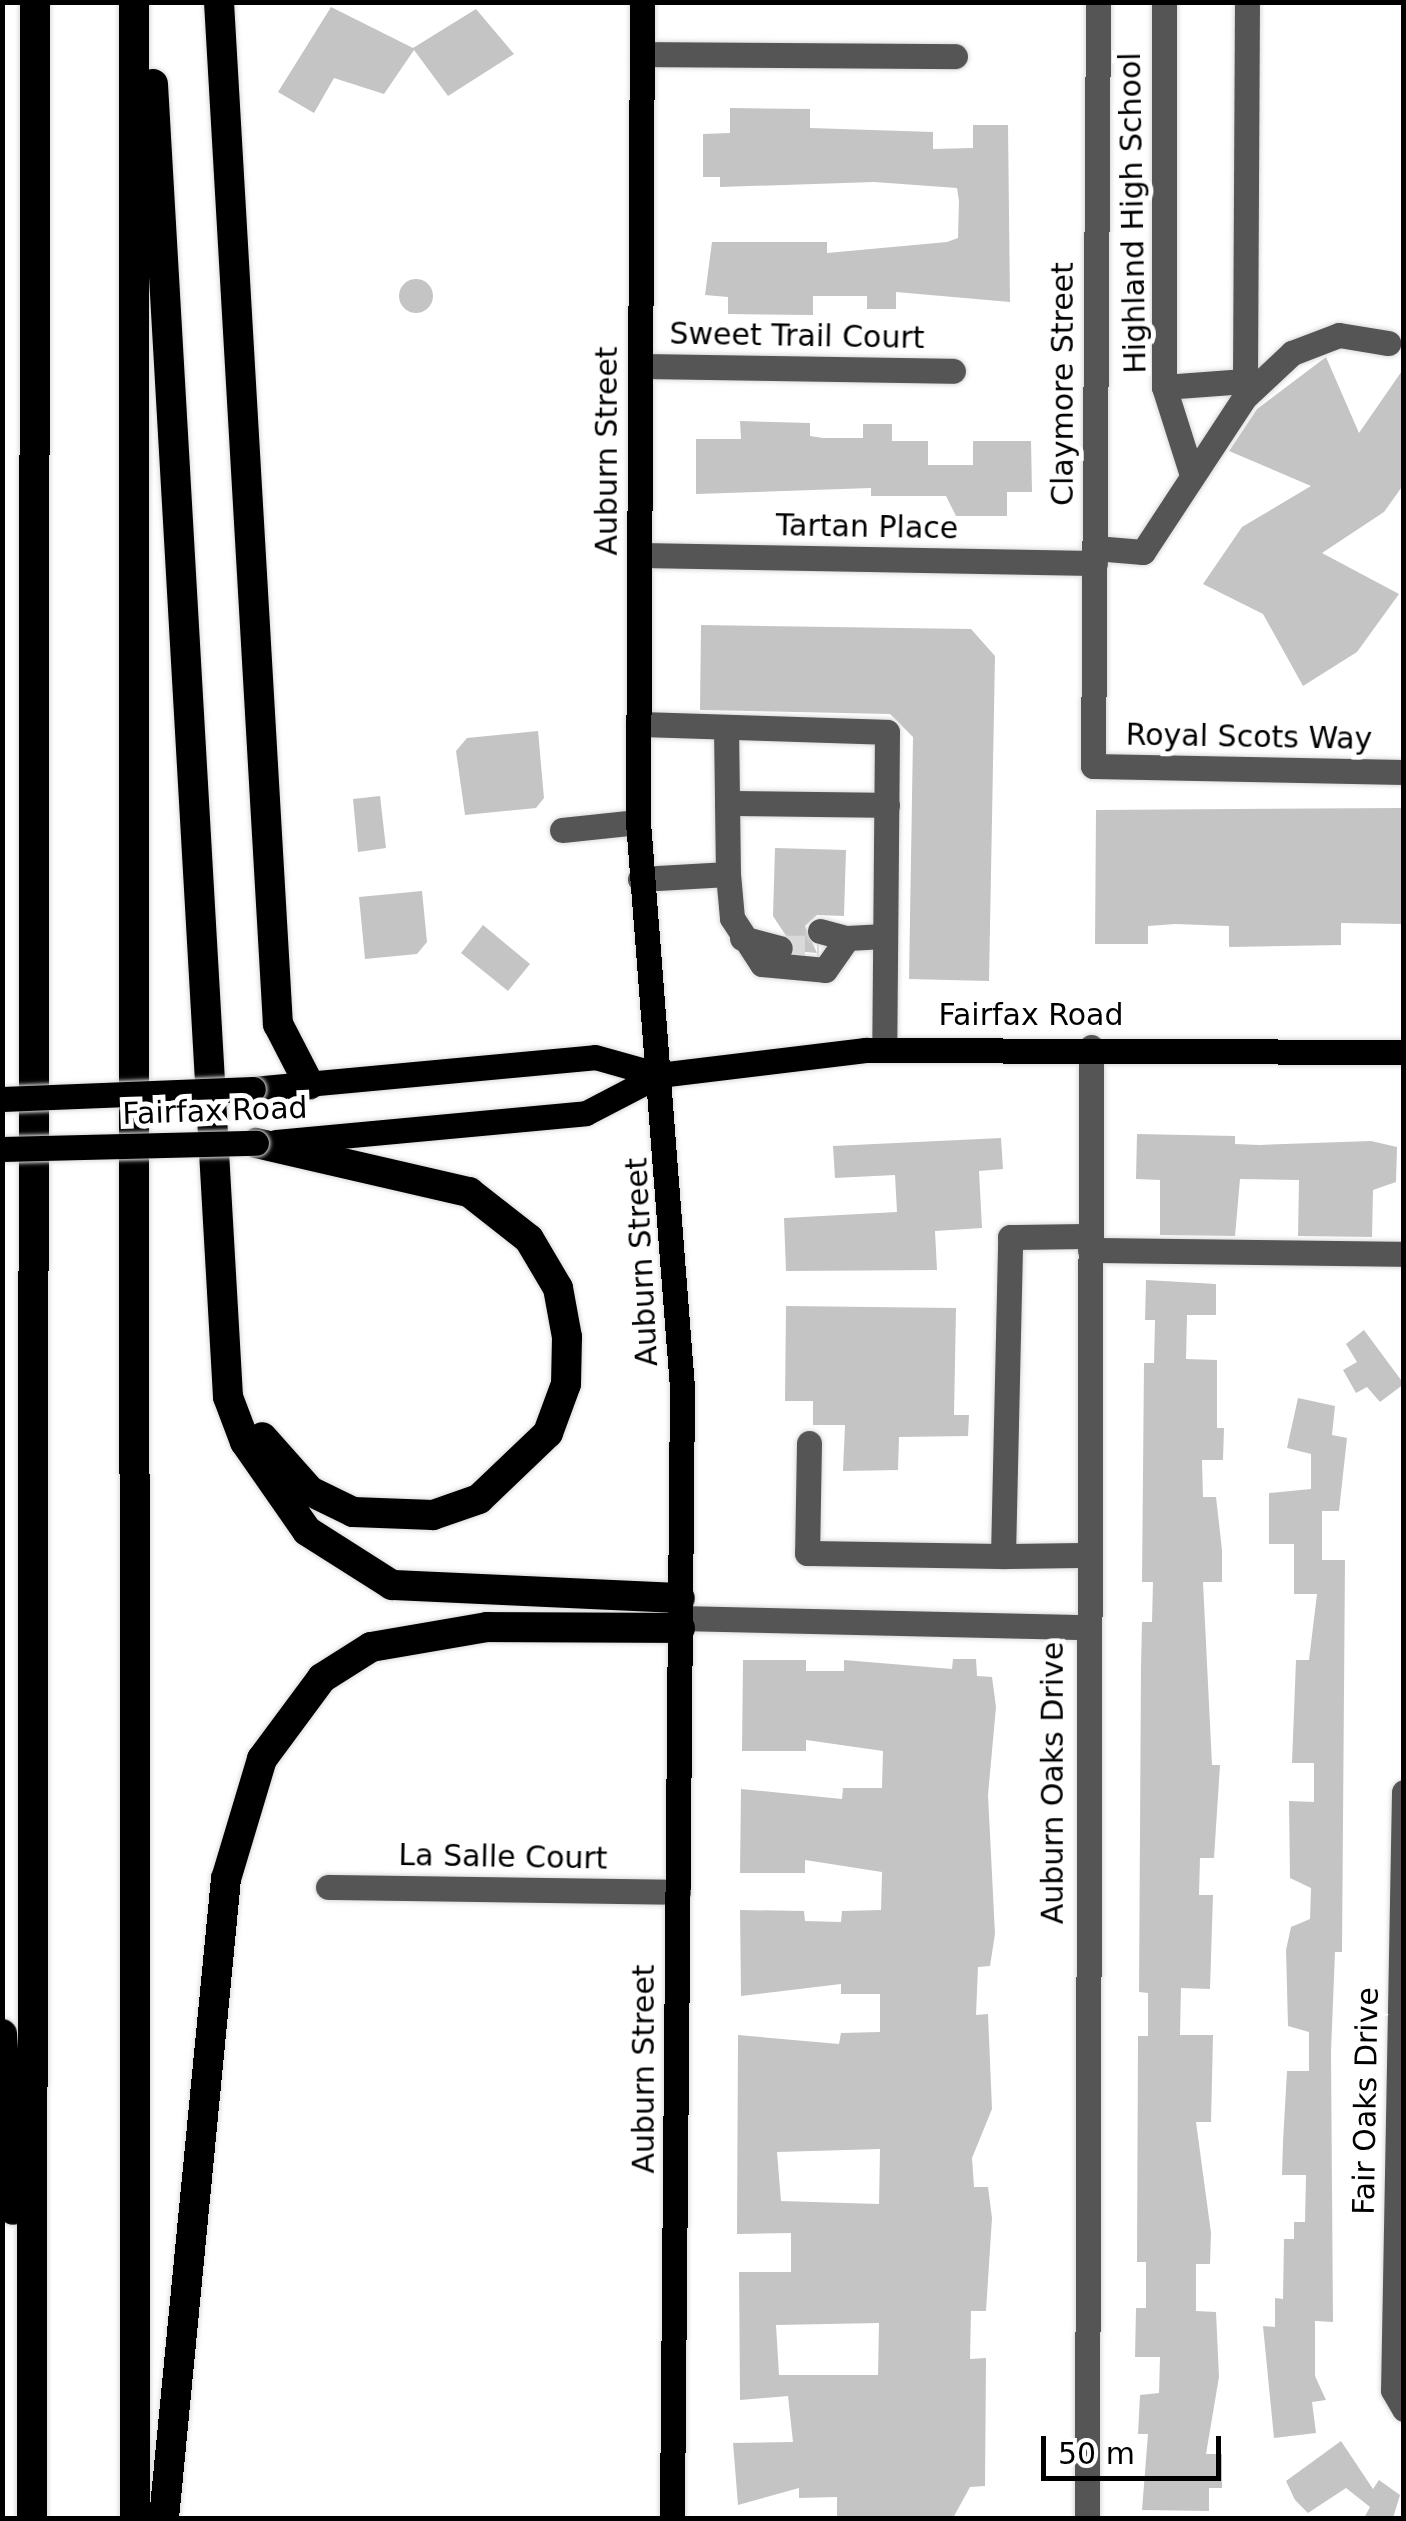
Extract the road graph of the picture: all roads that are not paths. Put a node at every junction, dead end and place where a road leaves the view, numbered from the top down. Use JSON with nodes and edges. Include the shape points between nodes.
{"nodes":[{"id":1,"x":35,"y":2,"type":"edge"},
{"id":2,"x":134,"y":2,"type":"edge"},
{"id":3,"x":149,"y":2,"type":"edge"},
{"id":4,"x":218,"y":2,"type":"edge"},
{"id":5,"x":642,"y":2,"type":"edge"},
{"id":6,"x":1098,"y":2,"type":"edge"},
{"id":7,"x":1164,"y":2,"type":"edge"},
{"id":8,"x":1247,"y":2,"type":"edge"},
{"id":9,"x":642,"y":54,"type":"junction"},
{"id":10,"x":955,"y":56,"type":"dead end"},
{"id":11,"x":1388,"y":343,"type":"dead end"},
{"id":12,"x":640,"y":366,"type":"junction"},
{"id":13,"x":954,"y":372,"type":"dead end"},
{"id":14,"x":1164,"y":386,"type":"junction"},
{"id":15,"x":1244,"y":390,"type":"junction"},
{"id":16,"x":1191,"y":472,"type":"junction"},
{"id":17,"x":639,"y":555,"type":"junction"},
{"id":18,"x":1095,"y":556,"type":"junction"},
{"id":19,"x":638,"y":724,"type":"junction"},
{"id":20,"x":726,"y":727,"type":"junction"},
{"id":21,"x":1093,"y":766,"type":"joint"},
{"id":22,"x":1403,"y":770,"type":"edge"},
{"id":23,"x":726,"y":803,"type":"junction"},
{"id":24,"x":886,"y":805,"type":"junction"},
{"id":25,"x":638,"y":822,"type":"junction"},
{"id":26,"x":562,"y":830,"type":"dead end"},
{"id":27,"x":728,"y":874,"type":"junction"},
{"id":28,"x":640,"y":879,"type":"junction"},
{"id":29,"x":885,"y":936,"type":"junction"},
{"id":30,"x":848,"y":938,"type":"junction"},
{"id":31,"x":819,"y":939,"type":"tunnel mouth"},
{"id":32,"x":1091,"y":1047,"type":"junction"},
{"id":33,"x":884,"y":1050,"type":"junction"},
{"id":34,"x":1404,"y":1052,"type":"edge"},
{"id":35,"x":660,"y":1075,"type":"junction"},
{"id":36,"x":309,"y":1084,"type":"junction"},
{"id":37,"x":2,"y":1099,"type":"edge"},
{"id":38,"x":256,"y":1143,"type":"junction"},
{"id":39,"x":2,"y":1149,"type":"edge"},
{"id":40,"x":1090,"y":1243,"type":"junction"},
{"id":41,"x":1404,"y":1254,"type":"edge"},
{"id":42,"x":223,"y":1332,"type":"junction"},
{"id":43,"x":809,"y":1444,"type":"dead end"},
{"id":44,"x":1087,"y":1555,"type":"junction"},
{"id":45,"x":1003,"y":1556,"type":"junction"},
{"id":46,"x":680,"y":1615,"type":"junction"},
{"id":47,"x":1087,"y":1627,"type":"junction"},
{"id":48,"x":1404,"y":1792,"type":"edge"},
{"id":49,"x":328,"y":1887,"type":"dead end"},
{"id":50,"x":678,"y":1892,"type":"junction"},
{"id":51,"x":2,"y":2034,"type":"edge"},
{"id":52,"x":1404,"y":2409,"type":"edge"},
{"id":53,"x":30,"y":2518,"type":"edge"},
{"id":54,"x":135,"y":2518,"type":"edge"},
{"id":55,"x":164,"y":2518,"type":"edge"},
{"id":56,"x":672,"y":2518,"type":"edge"},
{"id":57,"x":1086,"y":2518,"type":"edge"}],
"edges":[{"from":1,"to":53,"type":"highway"},
{"from":2,"to":54,"type":"highway"},
{"from":3,"to":42,"type":"highway"},
{"from":4,"to":36,"type":"highway","via":[[278,1024]]},
{"from":5,"to":9,"type":"main road","name":"Auburn Street"},
{"from":6,"to":18,"type":"street","name":"Claymore Street"},
{"from":7,"to":14,"type":"street","name":"Highland High School"},
{"from":8,"to":15,"type":"street"},
{"from":9,"to":10,"type":"street"},
{"from":9,"to":12,"type":"main road","name":"Auburn Street"},
{"from":11,"to":15,"type":"street","via":[[1339,335],[1292,353]]},
{"from":12,"to":13,"type":"street","name":"Sweet Trail Court"},
{"from":12,"to":17,"type":"main road","name":"Auburn Street"},
{"from":14,"to":15,"type":"street","name":"Highland High School"},
{"from":14,"to":16,"type":"street"},
{"from":15,"to":16,"type":"street"},
{"from":16,"to":18,"type":"street","name":"Tartan Place","via":[[1143,552]]},
{"from":17,"to":18,"type":"street","name":"Tartan Place"},
{"from":17,"to":19,"type":"main road","name":"Auburn Street"},
{"from":18,"to":21,"type":"street","name":"Claymore Street"},
{"from":19,"to":20,"type":"street"},
{"from":19,"to":25,"type":"main road","name":"Auburn Street"},
{"from":20,"to":23,"type":"street"},
{"from":20,"to":24,"type":"street","via":[[888,732]]},
{"from":21,"to":22,"type":"street","name":"Royal Scots Way"},
{"from":23,"to":24,"type":"street"},
{"from":23,"to":27,"type":"street"},
{"from":24,"to":29,"type":"street"},
{"from":25,"to":26,"type":"street"},
{"from":25,"to":28,"type":"main road","name":"Auburn Street"},
{"from":27,"to":28,"type":"street"},
{"from":27,"to":30,"type":"street","via":[[767,939],[762,964],[825,970]]},
{"from":28,"to":35,"type":"main road","name":"Auburn Street"},
{"from":29,"to":30,"type":"street"},
{"from":29,"to":33,"type":"street"},
{"from":30,"to":31,"type":"street"},
{"from":32,"to":33,"type":"main road","name":"Fairfax Road"},
{"from":32,"to":34,"type":"main road","name":"Fairfax Road"},
{"from":32,"to":40,"type":"street","name":"Auburn Oaks Drive"},
{"from":33,"to":35,"type":"main road","name":"Fairfax Road"},
{"from":35,"to":36,"type":"main road","name":"Fairfax Road","via":[[595,1057]]},
{"from":35,"to":38,"type":"main road","name":"Fairfax Road","via":[[586,1113]]},
{"from":35,"to":46,"type":"main road","name":"Auburn Street","via":[[680,1282]]},
{"from":36,"to":37,"type":"main road","name":"Fairfax Road","bridge":true},
{"from":38,"to":39,"type":"main road","name":"Fairfax Road","bridge":true},
{"from":38,"to":42,"type":"highway","via":[[469,1192],[528,1239],[558,1288],[566,1384],[548,1434],[491,1490],[433,1514],[384,1518],[310,1491],[275,1458]]},
{"from":40,"to":41,"type":"street"},
{"from":40,"to":44,"type":"street","name":"Auburn Oaks Drive"},
{"from":40,"to":45,"type":"street","via":[[1010,1237]]},
{"from":42,"to":46,"type":"highway","via":[[228,1397],[245,1442],[306,1531],[350,1564],[392,1585]]},
{"from":43,"to":45,"type":"street","via":[[807,1553]]},
{"from":44,"to":45,"type":"street"},
{"from":44,"to":47,"type":"street","name":"Auburn Oaks Drive"},
{"from":46,"to":47,"type":"street"},
{"from":46,"to":50,"type":"main road","name":"Auburn Street"},
{"from":46,"to":55,"type":"highway","via":[[487,1627],[370,1647],[322,1678],[262,1758],[226,1879]]},
{"from":47,"to":57,"type":"street","name":"Auburn Oaks Drive"},
{"from":48,"to":52,"type":"street","name":"Fair Oaks Drive","via":[[1393,2390]]},
{"from":49,"to":50,"type":"street","name":"La Salle Court"},
{"from":50,"to":56,"type":"main road","name":"Auburn Street"},
{"from":51,"to":53,"type":"highway"}]}
